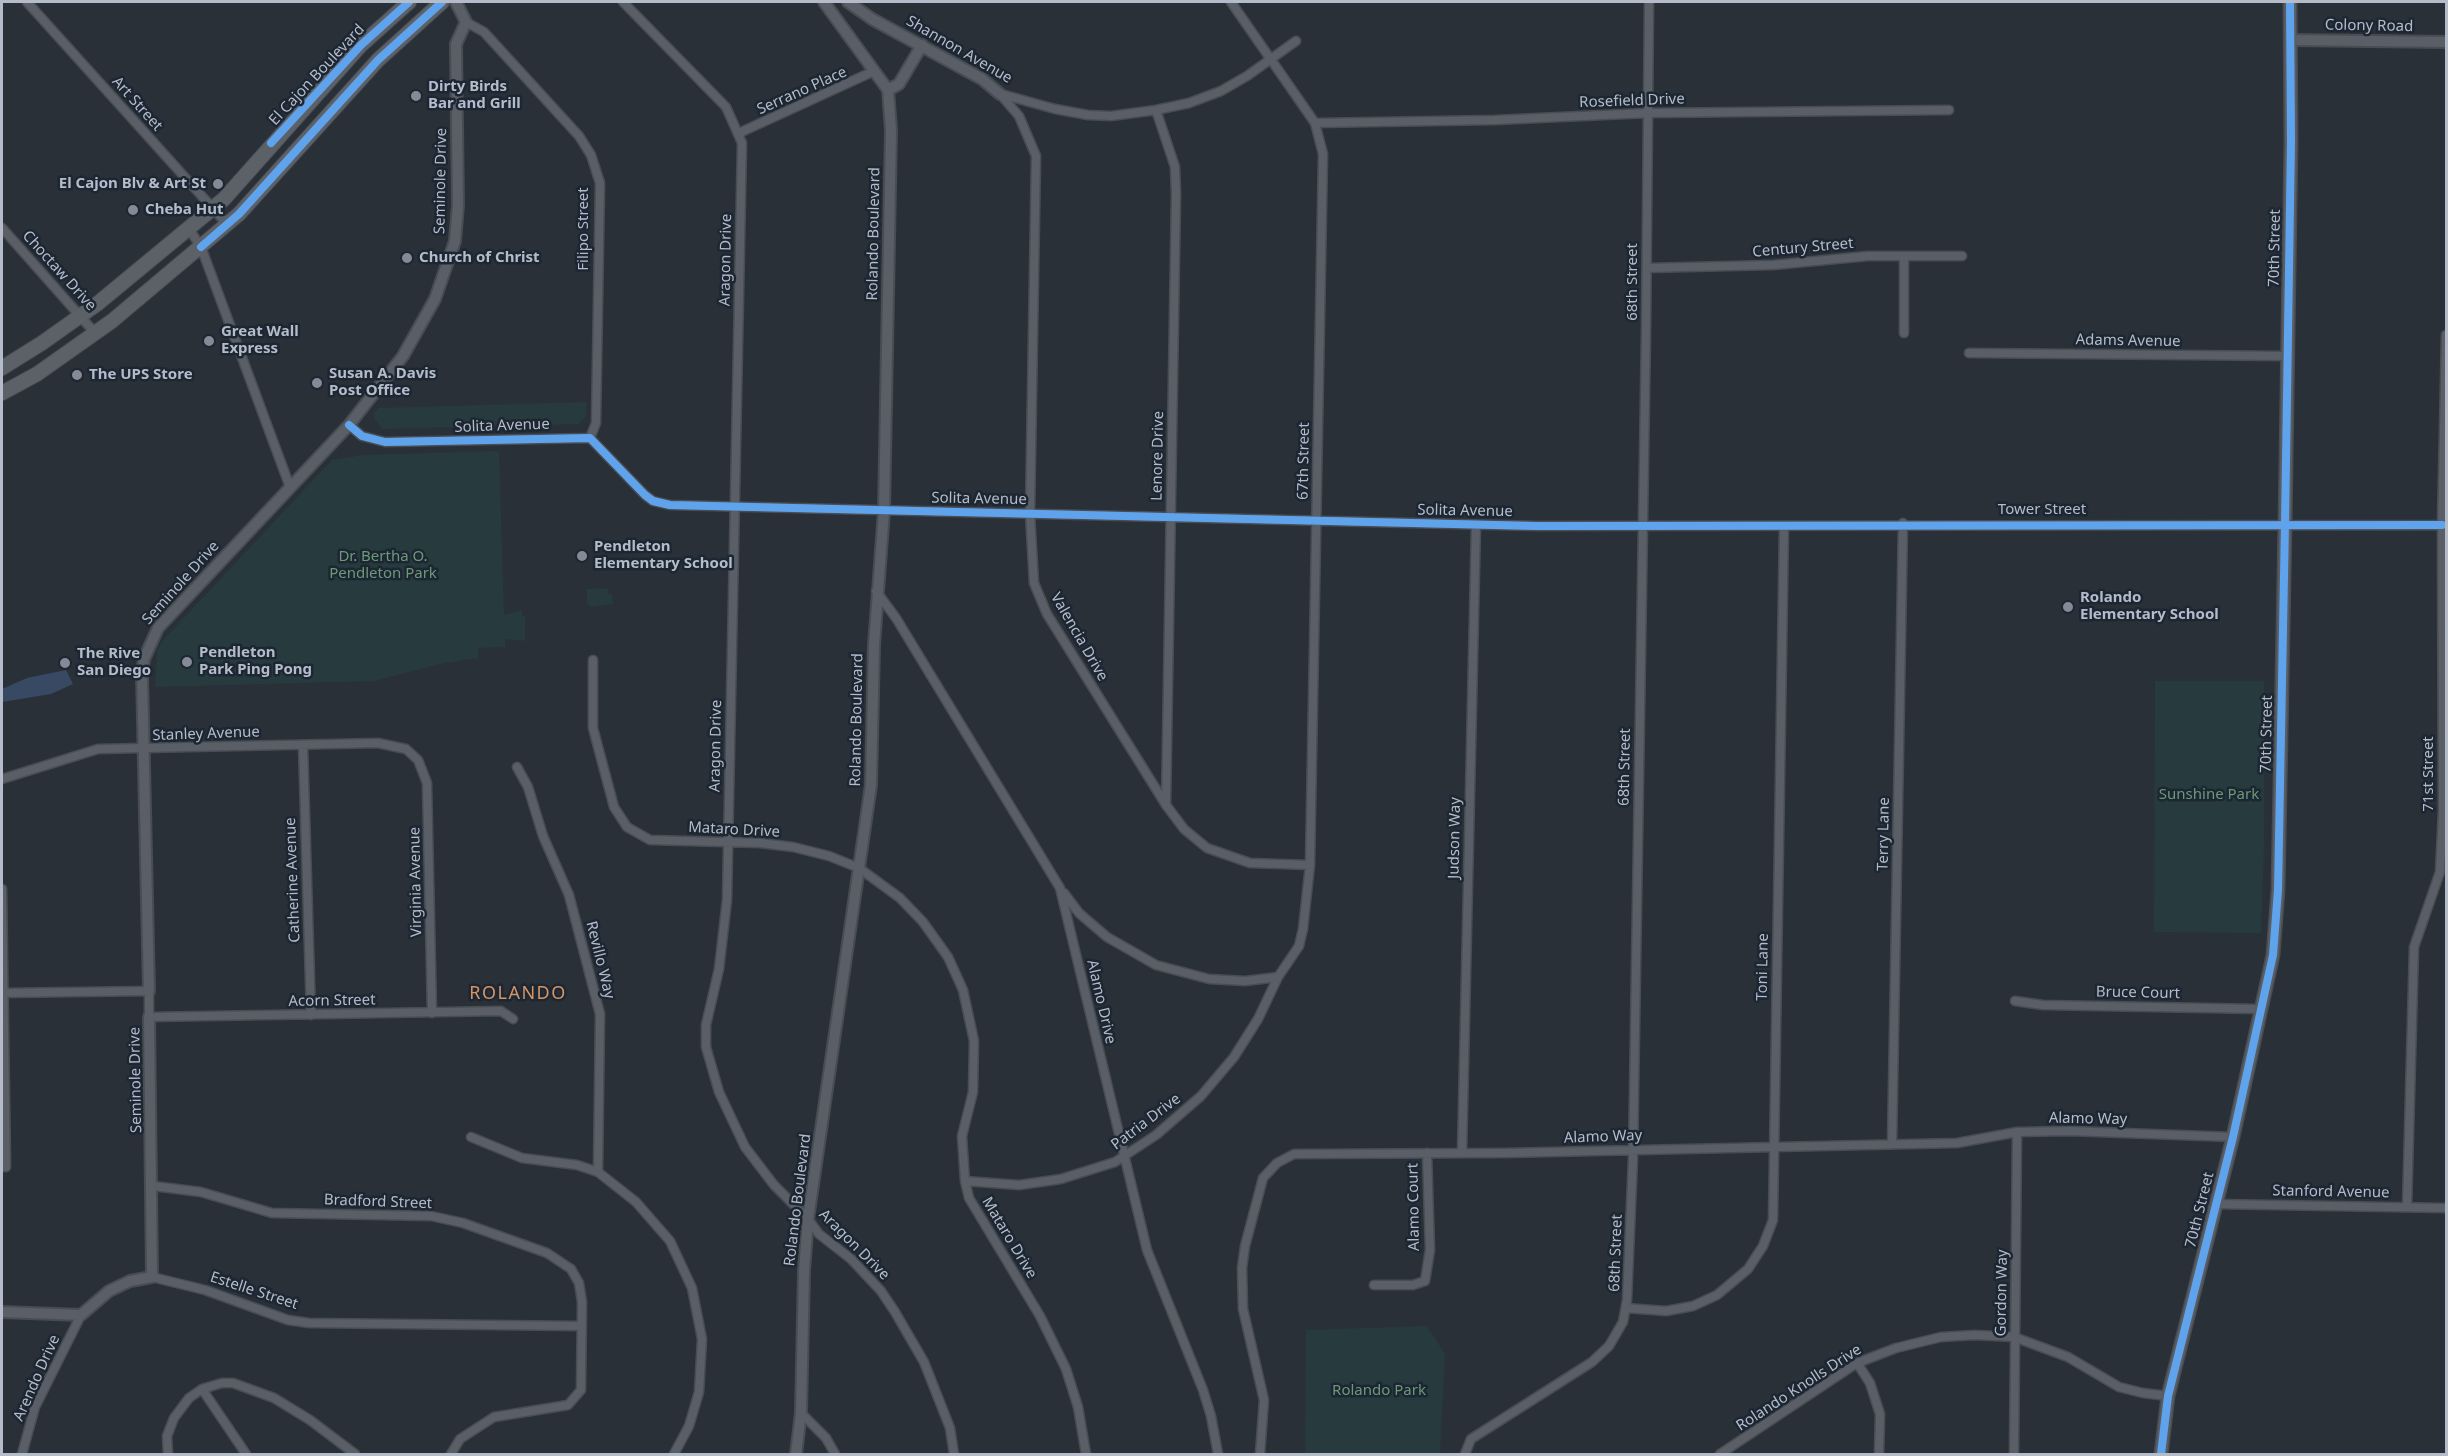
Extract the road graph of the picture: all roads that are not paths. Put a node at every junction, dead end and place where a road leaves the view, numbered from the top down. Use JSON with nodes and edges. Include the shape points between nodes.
{"nodes":[{"id":1,"x":27,"y":2,"type":"edge"},
{"id":2,"x":409,"y":2,"type":"edge"},
{"id":3,"x":442,"y":2,"type":"edge"},
{"id":4,"x":456,"y":2,"type":"edge"},
{"id":5,"x":623,"y":2,"type":"edge"},
{"id":6,"x":824,"y":2,"type":"edge"},
{"id":7,"x":848,"y":2,"type":"edge"},
{"id":8,"x":1231,"y":2,"type":"edge"},
{"id":9,"x":1649,"y":2,"type":"edge"},
{"id":10,"x":2290,"y":2,"type":"edge"},
{"id":11,"x":466,"y":22,"type":"junction"},
{"id":12,"x":2291,"y":40,"type":"junction"},
{"id":13,"x":1296,"y":41,"type":"dead end"},
{"id":14,"x":2446,"y":42,"type":"edge"},
{"id":15,"x":922,"y":45,"type":"junction"},
{"id":16,"x":1271,"y":59,"type":"junction"},
{"id":17,"x":874,"y":71,"type":"junction"},
{"id":18,"x":888,"y":90,"type":"junction"},
{"id":19,"x":1000,"y":94,"type":"junction"},
{"id":20,"x":1156,"y":110,"type":"junction"},
{"id":21,"x":1950,"y":110,"type":"dead end"},
{"id":22,"x":1648,"y":113,"type":"junction"},
{"id":23,"x":1315,"y":123,"type":"junction"},
{"id":24,"x":739,"y":133,"type":"junction"},
{"id":25,"x":213,"y":208,"type":"junction"},
{"id":26,"x":227,"y":224,"type":"junction"},
{"id":27,"x":2,"y":228,"type":"edge"},
{"id":28,"x":189,"y":229,"type":"junction"},
{"id":29,"x":201,"y":247,"type":"junction"},
{"id":30,"x":1904,"y":256,"type":"junction"},
{"id":31,"x":1962,"y":256,"type":"dead end"},
{"id":32,"x":1647,"y":268,"type":"junction"},
{"id":33,"x":81,"y":316,"type":"junction"},
{"id":34,"x":95,"y":333,"type":"junction"},
{"id":35,"x":1904,"y":333,"type":"dead end"},
{"id":36,"x":2446,"y":335,"type":"edge"},
{"id":37,"x":1969,"y":353,"type":"dead end"},
{"id":38,"x":2287,"y":356,"type":"junction"},
{"id":39,"x":2,"y":368,"type":"edge"},
{"id":40,"x":2,"y":393,"type":"edge"},
{"id":41,"x":349,"y":425,"type":"junction"},
{"id":42,"x":590,"y":438,"type":"junction"},
{"id":43,"x":290,"y":487,"type":"junction"},
{"id":44,"x":735,"y":507,"type":"junction"},
{"id":45,"x":884,"y":511,"type":"junction"},
{"id":46,"x":1030,"y":514,"type":"junction"},
{"id":47,"x":1170,"y":517,"type":"junction"},
{"id":48,"x":1317,"y":520,"type":"junction"},
{"id":49,"x":1903,"y":523,"type":"junction"},
{"id":50,"x":2285,"y":524,"type":"junction"},
{"id":51,"x":1476,"y":525,"type":"junction"},
{"id":52,"x":2442,"y":525,"type":"junction"},
{"id":53,"x":1784,"y":526,"type":"junction"},
{"id":54,"x":1642,"y":527,"type":"junction"},
{"id":55,"x":876,"y":591,"type":"junction"},
{"id":56,"x":593,"y":660,"type":"dead end"},
{"id":57,"x":303,"y":745,"type":"junction"},
{"id":58,"x":145,"y":749,"type":"junction"},
{"id":59,"x":413,"y":753,"type":"joint"},
{"id":60,"x":517,"y":766,"type":"dead end"},
{"id":61,"x":2,"y":779,"type":"edge"},
{"id":62,"x":1166,"y":805,"type":"junction"},
{"id":63,"x":727,"y":843,"type":"junction"},
{"id":64,"x":1310,"y":865,"type":"junction"},
{"id":65,"x":859,"y":868,"type":"junction"},
{"id":66,"x":1060,"y":888,"type":"junction"},
{"id":67,"x":2,"y":889,"type":"edge"},
{"id":68,"x":1278,"y":977,"type":"junction"},
{"id":69,"x":149,"y":992,"type":"junction"},
{"id":70,"x":3,"y":993,"type":"edge"},
{"id":71,"x":2015,"y":1002,"type":"dead end"},
{"id":72,"x":2260,"y":1009,"type":"junction"},
{"id":73,"x":432,"y":1013,"type":"junction"},
{"id":74,"x":310,"y":1015,"type":"junction"},
{"id":75,"x":149,"y":1017,"type":"junction"},
{"id":76,"x":513,"y":1019,"type":"dead end"},
{"id":77,"x":2017,"y":1132,"type":"junction"},
{"id":78,"x":471,"y":1137,"type":"dead end"},
{"id":79,"x":2234,"y":1137,"type":"junction"},
{"id":80,"x":1892,"y":1144,"type":"junction"},
{"id":81,"x":1773,"y":1147,"type":"junction"},
{"id":82,"x":1633,"y":1150,"type":"junction"},
{"id":83,"x":1427,"y":1153,"type":"junction"},
{"id":84,"x":1462,"y":1153,"type":"junction"},
{"id":85,"x":1124,"y":1157,"type":"junction"},
{"id":86,"x":4,"y":1167,"type":"edge"},
{"id":87,"x":598,"y":1172,"type":"junction"},
{"id":88,"x":965,"y":1181,"type":"junction"},
{"id":89,"x":153,"y":1186,"type":"junction"},
{"id":90,"x":2215,"y":1204,"type":"junction"},
{"id":91,"x":2407,"y":1207,"type":"junction"},
{"id":92,"x":2446,"y":1208,"type":"edge"},
{"id":93,"x":808,"y":1219,"type":"junction"},
{"id":94,"x":152,"y":1277,"type":"junction"},
{"id":95,"x":1374,"y":1285,"type":"dead end"},
{"id":96,"x":1626,"y":1308,"type":"junction"},
{"id":97,"x":2,"y":1312,"type":"edge"},
{"id":98,"x":81,"y":1315,"type":"junction"},
{"id":99,"x":581,"y":1326,"type":"junction"},
{"id":100,"x":2014,"y":1337,"type":"junction"},
{"id":101,"x":1857,"y":1363,"type":"junction"},
{"id":102,"x":202,"y":1389,"type":"junction"},
{"id":103,"x":2168,"y":1396,"type":"junction"},
{"id":104,"x":801,"y":1413,"type":"junction"},
{"id":105,"x":22,"y":1455,"type":"edge"},
{"id":106,"x":168,"y":1455,"type":"edge"},
{"id":107,"x":246,"y":1455,"type":"edge"},
{"id":108,"x":355,"y":1455,"type":"edge"},
{"id":109,"x":451,"y":1455,"type":"edge"},
{"id":110,"x":674,"y":1455,"type":"edge"},
{"id":111,"x":796,"y":1455,"type":"edge"},
{"id":112,"x":834,"y":1455,"type":"edge"},
{"id":113,"x":954,"y":1455,"type":"edge"},
{"id":114,"x":1086,"y":1455,"type":"edge"},
{"id":115,"x":1218,"y":1455,"type":"edge"},
{"id":116,"x":1260,"y":1455,"type":"edge"},
{"id":117,"x":1465,"y":1455,"type":"edge"},
{"id":118,"x":1720,"y":1455,"type":"edge"},
{"id":119,"x":1879,"y":1455,"type":"edge"},
{"id":120,"x":2014,"y":1455,"type":"edge"},
{"id":121,"x":2161,"y":1455,"type":"edge"}],
"edges":[{"from":1,"to":25,"type":"street","name":"Art Street"},
{"from":2,"to":25,"type":"main road","name":"El Cajon Boulevard","via":[[361,45]]},
{"from":3,"to":26,"type":"main road","via":[[378,60]]},
{"from":4,"to":11,"type":"street","name":"Filipo Street"},
{"from":5,"to":24,"type":"street","name":"Aragon Drive","via":[[726,107]]},
{"from":6,"to":17,"type":"street"},
{"from":7,"to":15,"type":"street","name":"Shannon Avenue"},
{"from":8,"to":16,"type":"street","name":"67th Street"},
{"from":9,"to":22,"type":"street","name":"68th Street"},
{"from":10,"to":12,"type":"main road","name":"70th Street"},
{"from":11,"to":41,"type":"street","name":"Seminole Drive","via":[[456,44],[455,242],[420,330]]},
{"from":11,"to":42,"type":"street","name":"Filipo Street","via":[[484,32],[579,136],[591,155],[600,183],[596,423]]},
{"from":12,"to":14,"type":"street","name":"Colony Road"},
{"from":12,"to":38,"type":"main road","name":"70th Street"},
{"from":13,"to":16,"type":"street","name":"Shannon Avenue"},
{"from":15,"to":18,"type":"street","via":[[899,84]]},
{"from":15,"to":19,"type":"street","name":"Shannon Avenue","via":[[982,79]]},
{"from":16,"to":20,"type":"street","name":"Shannon Avenue","via":[[1221,91]]},
{"from":16,"to":23,"type":"street","name":"67th Street"},
{"from":17,"to":18,"type":"street"},
{"from":17,"to":24,"type":"street","name":"Serrano Place"},
{"from":18,"to":45,"type":"street","name":"Rolando Boulevard","via":[[891,130]]},
{"from":19,"to":20,"type":"street","name":"Shannon Avenue","via":[[1088,115]]},
{"from":19,"to":46,"type":"street","name":"Valencia Drive","via":[[1019,116],[1036,156]]},
{"from":20,"to":47,"type":"street","name":"Lenore Drive","via":[[1175,167],[1176,194]]},
{"from":21,"to":22,"type":"street","name":"Rosefield Drive"},
{"from":22,"to":23,"type":"street","name":"Rosefield Drive"},
{"from":22,"to":32,"type":"street","name":"68th Street"},
{"from":23,"to":48,"type":"street","name":"67th Street","via":[[1323,154]]},
{"from":24,"to":44,"type":"street","name":"Aragon Drive","via":[[742,143]]},
{"from":25,"to":26,"type":"street","name":"Art Street"},
{"from":25,"to":28,"type":"main road","name":"El Cajon Boulevard"},
{"from":26,"to":29,"type":"main road"},
{"from":27,"to":33,"type":"street","name":"Choctaw Drive"},
{"from":28,"to":29,"type":"street"},
{"from":28,"to":33,"type":"main road","name":"El Cajon Boulevard"},
{"from":29,"to":34,"type":"main road"},
{"from":29,"to":43,"type":"street"},
{"from":30,"to":31,"type":"street","name":"Century Street"},
{"from":30,"to":32,"type":"street","name":"Century Street"},
{"from":30,"to":35,"type":"street"},
{"from":32,"to":54,"type":"street","name":"68th Street"},
{"from":33,"to":34,"type":"street","name":"Choctaw Drive"},
{"from":33,"to":39,"type":"main road","name":"El Cajon Boulevard"},
{"from":34,"to":40,"type":"main road","via":[[37,374]]},
{"from":36,"to":52,"type":"street","name":"71st Street"},
{"from":37,"to":38,"type":"street","name":"Adams Avenue"},
{"from":38,"to":50,"type":"main road","name":"70th Street"},
{"from":41,"to":42,"type":"street","name":"Solita Avenue","via":[[362,436],[385,442]]},
{"from":41,"to":43,"type":"street","name":"Seminole Drive"},
{"from":42,"to":44,"type":"street","name":"Solita Avenue","via":[[653,501]]},
{"from":43,"to":58,"type":"street","name":"Seminole Drive","via":[[158,628],[144,659],[142,675]]},
{"from":44,"to":45,"type":"street","name":"Solita Avenue"},
{"from":44,"to":63,"type":"street","name":"Aragon Drive"},
{"from":45,"to":46,"type":"street","name":"Solita Avenue"},
{"from":45,"to":55,"type":"street","name":"Rolando Boulevard"},
{"from":46,"to":47,"type":"street","name":"Solita Avenue"},
{"from":46,"to":62,"type":"street","name":"Valencia Drive","via":[[1034,584],[1047,614]]},
{"from":47,"to":48,"type":"street","name":"Solita Avenue"},
{"from":47,"to":62,"type":"street","name":"Lenore Drive"},
{"from":48,"to":51,"type":"street","name":"Solita Avenue"},
{"from":48,"to":64,"type":"street","name":"67th Street"},
{"from":49,"to":50,"type":"street","name":"Tower Street"},
{"from":49,"to":53,"type":"street","name":"Tower Street"},
{"from":49,"to":80,"type":"street","name":"Terry Lane"},
{"from":50,"to":52,"type":"street","name":"Tower Street"},
{"from":50,"to":72,"type":"main road","name":"70th Street","via":[[2278,890],[2273,955]]},
{"from":51,"to":54,"type":"street","name":"Solita Avenue"},
{"from":51,"to":84,"type":"street","name":"Judson Way"},
{"from":52,"to":91,"type":"street","name":"71st Street","via":[[2440,872],[2414,947]]},
{"from":53,"to":54,"type":"street","name":"Tower Street"},
{"from":53,"to":81,"type":"street","name":"Toni Lane"},
{"from":54,"to":82,"type":"street","name":"68th Street"},
{"from":55,"to":65,"type":"street","name":"Rolando Boulevard","via":[[871,785]]},
{"from":55,"to":66,"type":"street","name":"Alamo Drive"},
{"from":56,"to":63,"type":"street","name":"Mataro Drive","via":[[593,728],[611,797],[622,820],[650,840]]},
{"from":57,"to":58,"type":"street","name":"Stanley Avenue"},
{"from":57,"to":59,"type":"street","name":"Stanley Avenue","via":[[385,743]]},
{"from":57,"to":74,"type":"street","name":"Catherine Avenue"},
{"from":58,"to":61,"type":"street","name":"Stanley Avenue","via":[[98,749]]},
{"from":58,"to":69,"type":"street","name":"Seminole Drive"},
{"from":59,"to":73,"type":"street","name":"Virginia Avenue","via":[[427,783]]},
{"from":60,"to":87,"type":"street","name":"Revillo Way","via":[[569,896],[600,1014]]},
{"from":62,"to":64,"type":"street","name":"Valencia Drive","via":[[1184,829],[1208,848],[1250,863]]},
{"from":63,"to":65,"type":"street","name":"Mataro Drive","via":[[794,847]]},
{"from":63,"to":93,"type":"street","name":"Aragon Drive","via":[[727,900],[719,969],[706,1025],[706,1047],[719,1092],[745,1147],[774,1185]]},
{"from":64,"to":68,"type":"street","name":"67th Street","via":[[1299,946]]},
{"from":65,"to":88,"type":"street","name":"Mataro Drive","via":[[900,898],[923,922],[948,957],[963,990],[975,1058],[962,1136]]},
{"from":65,"to":93,"type":"street","name":"Rolando Boulevard"},
{"from":66,"to":68,"type":"street","via":[[1107,938],[1156,965],[1209,979],[1245,981]]},
{"from":66,"to":85,"type":"street","name":"Alamo Drive"},
{"from":67,"to":70,"type":"street"},
{"from":68,"to":85,"type":"street","name":"Patria Drive","via":[[1252,1029],[1220,1076],[1173,1122]]},
{"from":69,"to":70,"type":"street"},
{"from":69,"to":75,"type":"street","name":"Seminole Drive"},
{"from":70,"to":86,"type":"street"},
{"from":71,"to":72,"type":"street","name":"Bruce Court"},
{"from":72,"to":79,"type":"main road","name":"70th Street"},
{"from":73,"to":74,"type":"street","name":"Acorn Street"},
{"from":73,"to":76,"type":"street","name":"Acorn Street","via":[[501,1011]]},
{"from":74,"to":75,"type":"street","name":"Acorn Street"},
{"from":75,"to":89,"type":"street","name":"Seminole Drive"},
{"from":77,"to":79,"type":"street","name":"Alamo Way"},
{"from":77,"to":80,"type":"street","name":"Alamo Way","via":[[1957,1143]]},
{"from":77,"to":100,"type":"street","name":"Gordon Way"},
{"from":78,"to":87,"type":"street","via":[[522,1158],[577,1165]]},
{"from":79,"to":90,"type":"main road","name":"70th Street"},
{"from":80,"to":81,"type":"street","name":"Alamo Way"},
{"from":81,"to":82,"type":"street","name":"Alamo Way"},
{"from":81,"to":96,"type":"street","name":"Toni Lane","via":[[1773,1220],[1748,1269],[1728,1287],[1693,1306],[1666,1311]]},
{"from":82,"to":84,"type":"street","name":"Alamo Way"},
{"from":82,"to":96,"type":"street","name":"68th Street"},
{"from":83,"to":84,"type":"street","name":"Alamo Way"},
{"from":83,"to":95,"type":"street","name":"Alamo Court","via":[[1430,1250],[1425,1281],[1413,1285]]},
{"from":83,"to":116,"type":"street","name":"Alamo Way","via":[[1305,1152],[1276,1163],[1263,1178],[1242,1268],[1243,1309],[1264,1400]]},
{"from":85,"to":88,"type":"street","name":"Patria Drive","via":[[1097,1169],[1050,1181],[1019,1185]]},
{"from":85,"to":115,"type":"street","name":"Alamo Drive","via":[[1147,1250],[1203,1390]]},
{"from":87,"to":110,"type":"street","via":[[660,1227],[686,1272],[697,1304],[702,1339],[700,1383],[689,1426]]},
{"from":88,"to":114,"type":"street","name":"Mataro Drive","via":[[969,1198],[1040,1316],[1066,1368]]},
{"from":89,"to":94,"type":"street","name":"Seminole Drive"},
{"from":89,"to":99,"type":"street","name":"Bradford Street","via":[[201,1192],[272,1213],[431,1216],[463,1222],[547,1253],[567,1265],[579,1283]]},
{"from":90,"to":91,"type":"street","name":"Stanford Avenue"},
{"from":90,"to":103,"type":"main road","name":"70th Street"},
{"from":91,"to":92,"type":"street","name":"Stanford Avenue"},
{"from":93,"to":104,"type":"street","name":"Rolando Boulevard"},
{"from":93,"to":113,"type":"street","name":"Aragon Drive","via":[[881,1291],[895,1312],[924,1362],[950,1428]]},
{"from":94,"to":98,"type":"street","name":"Estelle Street","via":[[130,1281],[109,1291]]},
{"from":94,"to":99,"type":"street","name":"Estelle Street","via":[[205,1290],[288,1320],[309,1323]]},
{"from":96,"to":117,"type":"street","name":"68th Street","via":[[1609,1346],[1592,1362],[1471,1439]]},
{"from":97,"to":98,"type":"street"},
{"from":98,"to":105,"type":"street","name":"Arendo Drive","via":[[35,1407]]},
{"from":99,"to":109,"type":"street","name":"Bradford Street","via":[[583,1381],[568,1405],[494,1417],[460,1439]]},
{"from":100,"to":101,"type":"street","name":"Rolando Knolls Drive","via":[[1941,1337]]},
{"from":100,"to":103,"type":"street","name":"Rolando Knolls Drive","via":[[2068,1357],[2119,1387]]},
{"from":100,"to":120,"type":"street","name":"Gordon Way"},
{"from":101,"to":118,"type":"street","name":"Rolando Knolls Drive"},
{"from":101,"to":119,"type":"street","via":[[1870,1383],[1880,1413]]},
{"from":102,"to":106,"type":"street","via":[[189,1398],[174,1418],[167,1436]]},
{"from":102,"to":107,"type":"street"},
{"from":102,"to":108,"type":"street","via":[[232,1383],[274,1398]]},
{"from":103,"to":121,"type":"main road","name":"70th Street"},
{"from":104,"to":111,"type":"street","name":"Rolando Boulevard"},
{"from":104,"to":112,"type":"street","via":[[826,1438]]}]}
